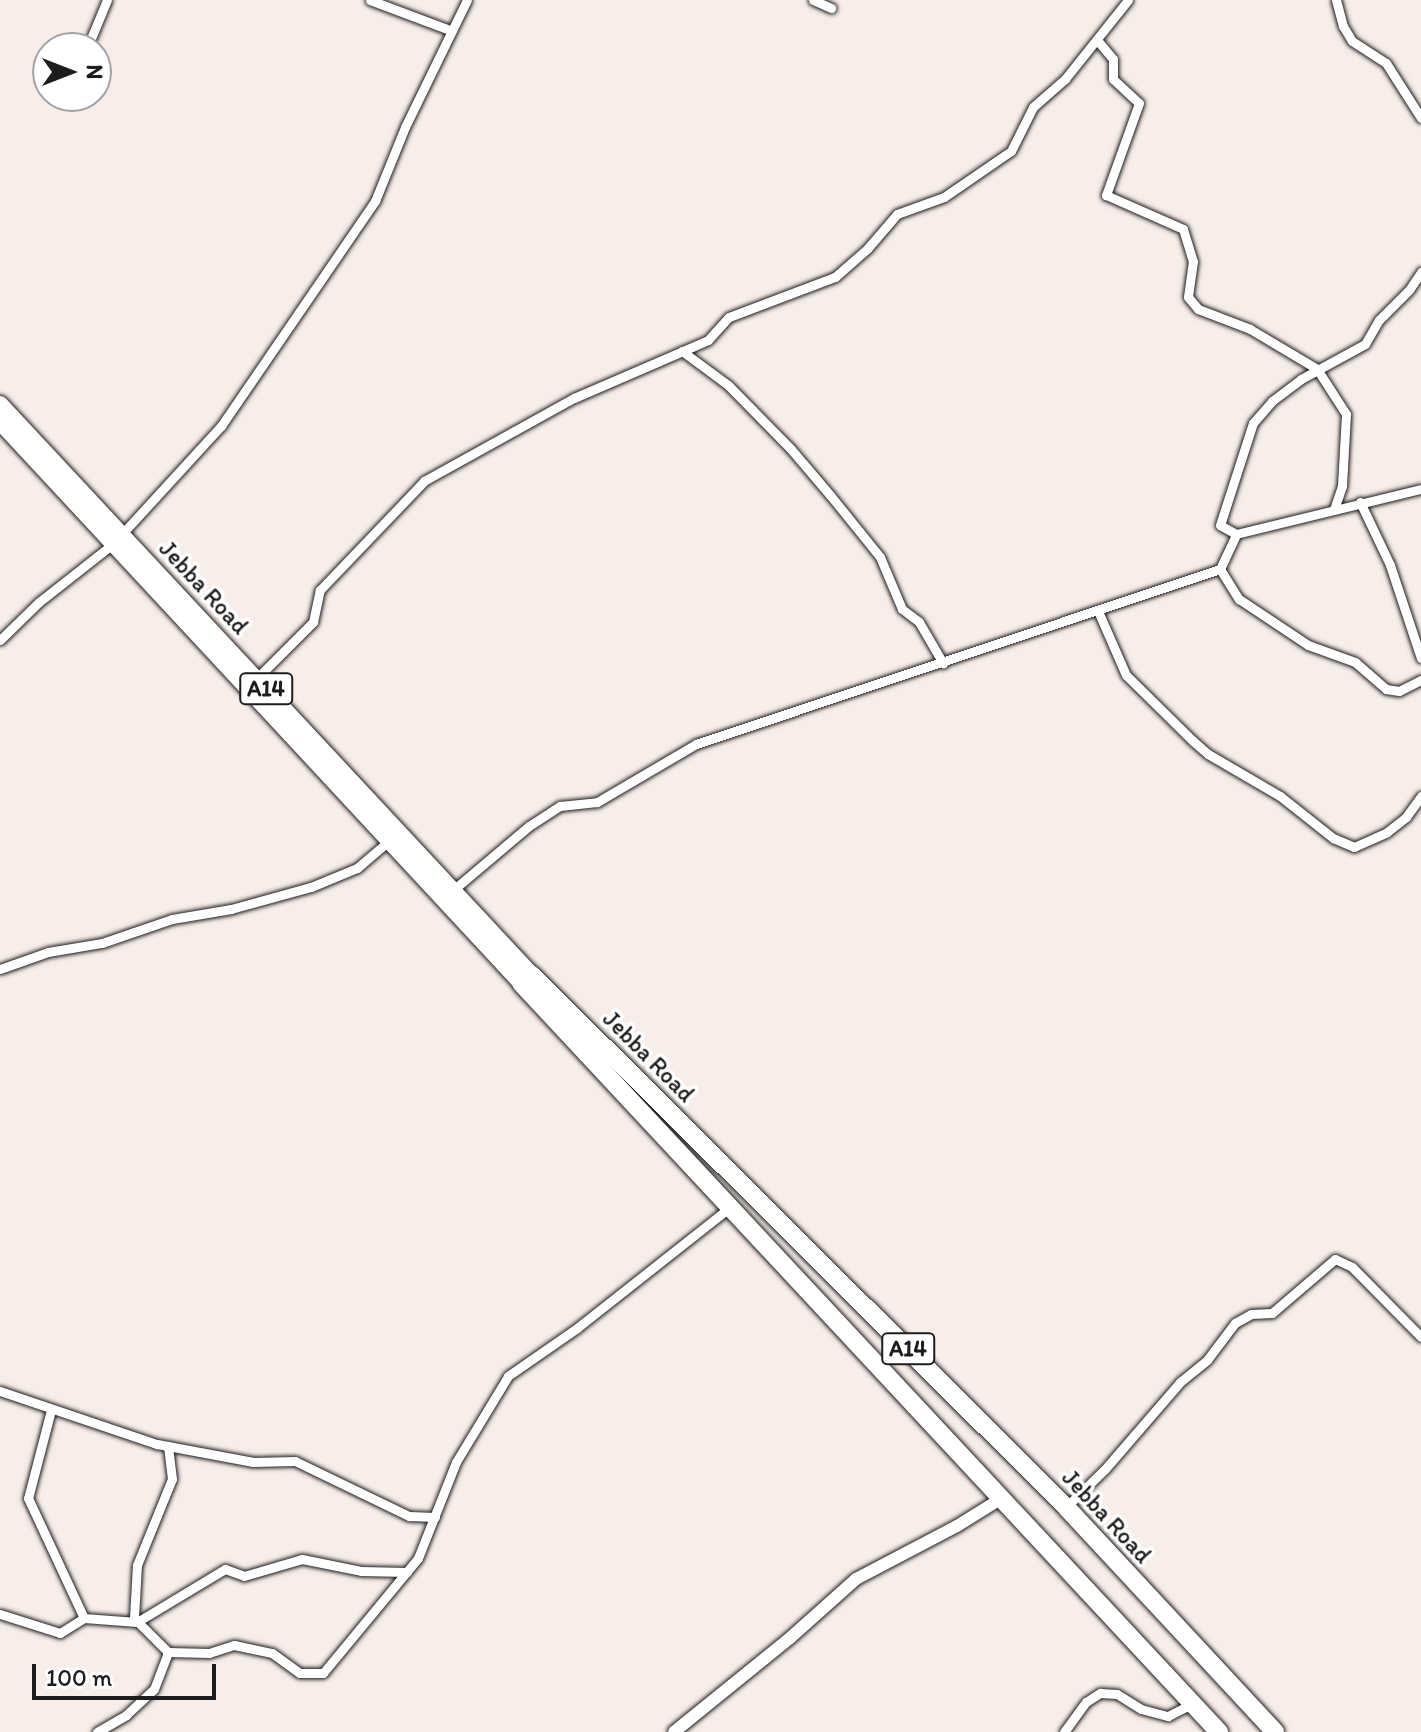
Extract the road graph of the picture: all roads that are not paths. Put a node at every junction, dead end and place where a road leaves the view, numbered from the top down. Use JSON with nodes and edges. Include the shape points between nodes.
{"nodes":[{"id":1,"x":107,"y":0,"type":"edge"},
{"id":2,"x":370,"y":0,"type":"edge"},
{"id":3,"x":467,"y":0,"type":"edge"},
{"id":4,"x":813,"y":0,"type":"edge"},
{"id":5,"x":1128,"y":0,"type":"edge"},
{"id":6,"x":1336,"y":0,"type":"edge"},
{"id":7,"x":831,"y":8,"type":"dead end"},
{"id":8,"x":450,"y":30,"type":"junction"},
{"id":9,"x":94,"y":32,"type":"edge"},
{"id":10,"x":1097,"y":40,"type":"junction"},
{"id":11,"x":1421,"y":118,"type":"edge"},
{"id":12,"x":1421,"y":272,"type":"edge"},
{"id":13,"x":682,"y":351,"type":"junction"},
{"id":14,"x":1317,"y":369,"type":"junction"},
{"id":15,"x":0,"y":404,"type":"edge"},
{"id":16,"x":0,"y":422,"type":"edge"},
{"id":17,"x":1421,"y":489,"type":"edge"},
{"id":18,"x":1360,"y":502,"type":"junction"},
{"id":19,"x":1334,"y":509,"type":"junction"},
{"id":20,"x":1236,"y":534,"type":"junction"},
{"id":21,"x":118,"y":538,"type":"junction"},
{"id":22,"x":1220,"y":569,"type":"junction"},
{"id":23,"x":1098,"y":611,"type":"junction"},
{"id":24,"x":0,"y":640,"type":"edge"},
{"id":25,"x":1421,"y":658,"type":"edge"},
{"id":26,"x":943,"y":663,"type":"junction"},
{"id":27,"x":256,"y":679,"type":"junction"},
{"id":28,"x":1421,"y":680,"type":"edge"},
{"id":29,"x":1421,"y":796,"type":"edge"},
{"id":30,"x":390,"y":840,"type":"junction"},
{"id":31,"x":452,"y":891,"type":"junction"},
{"id":32,"x":0,"y":969,"type":"edge"},
{"id":33,"x":527,"y":979,"type":"junction"},
{"id":34,"x":729,"y":1208,"type":"junction"},
{"id":35,"x":1421,"y":1337,"type":"edge"},
{"id":36,"x":0,"y":1391,"type":"edge"},
{"id":37,"x":51,"y":1410,"type":"junction"},
{"id":38,"x":168,"y":1446,"type":"junction"},
{"id":39,"x":1002,"y":1498,"type":"junction"},
{"id":40,"x":1066,"y":1507,"type":"junction"},
{"id":41,"x":435,"y":1517,"type":"junction"},
{"id":42,"x":407,"y":1572,"type":"junction"},
{"id":43,"x":0,"y":1614,"type":"edge"},
{"id":44,"x":84,"y":1618,"type":"junction"},
{"id":45,"x":137,"y":1622,"type":"junction"},
{"id":46,"x":168,"y":1652,"type":"junction"},
{"id":47,"x":1193,"y":1703,"type":"junction"},
{"id":48,"x":97,"y":1732,"type":"edge"},
{"id":49,"x":674,"y":1732,"type":"edge"},
{"id":50,"x":1064,"y":1732,"type":"edge"},
{"id":51,"x":1219,"y":1732,"type":"edge"},
{"id":52,"x":1275,"y":1732,"type":"edge"}],
"edges":[{"from":1,"to":9,"type":"street"},
{"from":2,"to":8,"type":"street"},
{"from":3,"to":8,"type":"street"},
{"from":4,"to":7,"type":"street"},
{"from":5,"to":10,"type":"street"},
{"from":6,"to":11,"type":"street","via":[[1352,41],[1386,63]]},
{"from":8,"to":21,"type":"street","via":[[375,201],[221,426]]},
{"from":10,"to":13,"type":"street","via":[[1033,107],[1011,151],[944,197],[897,214],[835,277],[729,317],[708,340]]},
{"from":10,"to":14,"type":"street","via":[[1113,59],[1113,79],[1139,103],[1106,195],[1183,229],[1193,261],[1188,297],[1198,309],[1250,329]]},
{"from":12,"to":14,"type":"street","via":[[1365,344]]},
{"from":13,"to":26,"type":"street","via":[[728,385],[820,483],[880,557],[902,609],[919,622]]},
{"from":13,"to":27,"type":"street","via":[[574,398],[424,481],[320,590],[313,622]]},
{"from":14,"to":19,"type":"street","via":[[1346,414],[1342,486]]},
{"from":14,"to":20,"type":"street","via":[[1272,401],[1253,423],[1220,525]]},
{"from":15,"to":21,"type":"highway","name":"Jebba Road","number":"A14"},
{"from":16,"to":21,"type":"highway","name":"Jebba Road","number":"A14"},
{"from":17,"to":18,"type":"street"},
{"from":18,"to":19,"type":"street"},
{"from":18,"to":25,"type":"street","via":[[1385,550]]},
{"from":19,"to":20,"type":"street"},
{"from":20,"to":22,"type":"street"},
{"from":21,"to":24,"type":"street"},
{"from":21,"to":27,"type":"highway","name":"Jebba Road","number":"A14"},
{"from":21,"to":30,"type":"highway","name":"Jebba Road","number":"A14"},
{"from":22,"to":23,"type":"street"},
{"from":22,"to":28,"type":"street","via":[[1239,599],[1308,645],[1355,662],[1386,689],[1399,691]]},
{"from":23,"to":26,"type":"street"},
{"from":23,"to":29,"type":"street","via":[[1126,675],[1193,741],[1280,796],[1333,838],[1354,847],[1387,832]]},
{"from":26,"to":31,"type":"street","via":[[696,744],[597,802],[560,806]]},
{"from":27,"to":31,"type":"highway","name":"Jebba Road","number":"A14"},
{"from":30,"to":32,"type":"street","via":[[357,868],[311,887],[172,919]]},
{"from":30,"to":33,"type":"highway","name":"Jebba Road","number":"A14"},
{"from":31,"to":33,"type":"highway","name":"Jebba Road","number":"A14"},
{"from":33,"to":34,"type":"highway","name":"Jebba Road","number":"A14"},
{"from":33,"to":40,"type":"highway","name":"Jebba Road","number":"A14"},
{"from":34,"to":39,"type":"highway","name":"Jebba Road","number":"A14"},
{"from":34,"to":41,"type":"street","via":[[508,1376],[456,1462]]},
{"from":35,"to":40,"type":"street","via":[[1352,1267],[1335,1259],[1272,1313],[1251,1314],[1235,1323],[1207,1360],[1180,1382]]},
{"from":36,"to":37,"type":"street"},
{"from":37,"to":38,"type":"street"},
{"from":37,"to":44,"type":"street","via":[[28,1498]]},
{"from":38,"to":41,"type":"street","via":[[253,1462],[295,1461],[409,1516]]},
{"from":38,"to":45,"type":"street","via":[[172,1479],[137,1565]]},
{"from":39,"to":47,"type":"highway","name":"Jebba Road","number":"A14"},
{"from":39,"to":49,"type":"street","via":[[856,1579]]},
{"from":40,"to":52,"type":"highway","name":"Jebba Road","number":"A14"},
{"from":41,"to":42,"type":"street"},
{"from":42,"to":45,"type":"street","via":[[361,1571],[302,1559],[244,1576],[225,1569]]},
{"from":42,"to":46,"type":"street","via":[[323,1673],[300,1673],[272,1653],[234,1645],[209,1653]]},
{"from":43,"to":44,"type":"street","via":[[60,1633]]},
{"from":44,"to":45,"type":"street"},
{"from":45,"to":46,"type":"street"},
{"from":46,"to":48,"type":"street","via":[[154,1689]]},
{"from":47,"to":50,"type":"street","via":[[1168,1716],[1141,1709],[1117,1694],[1100,1693],[1086,1702]]},
{"from":47,"to":51,"type":"highway","name":"Jebba Road","number":"A14"}]}
